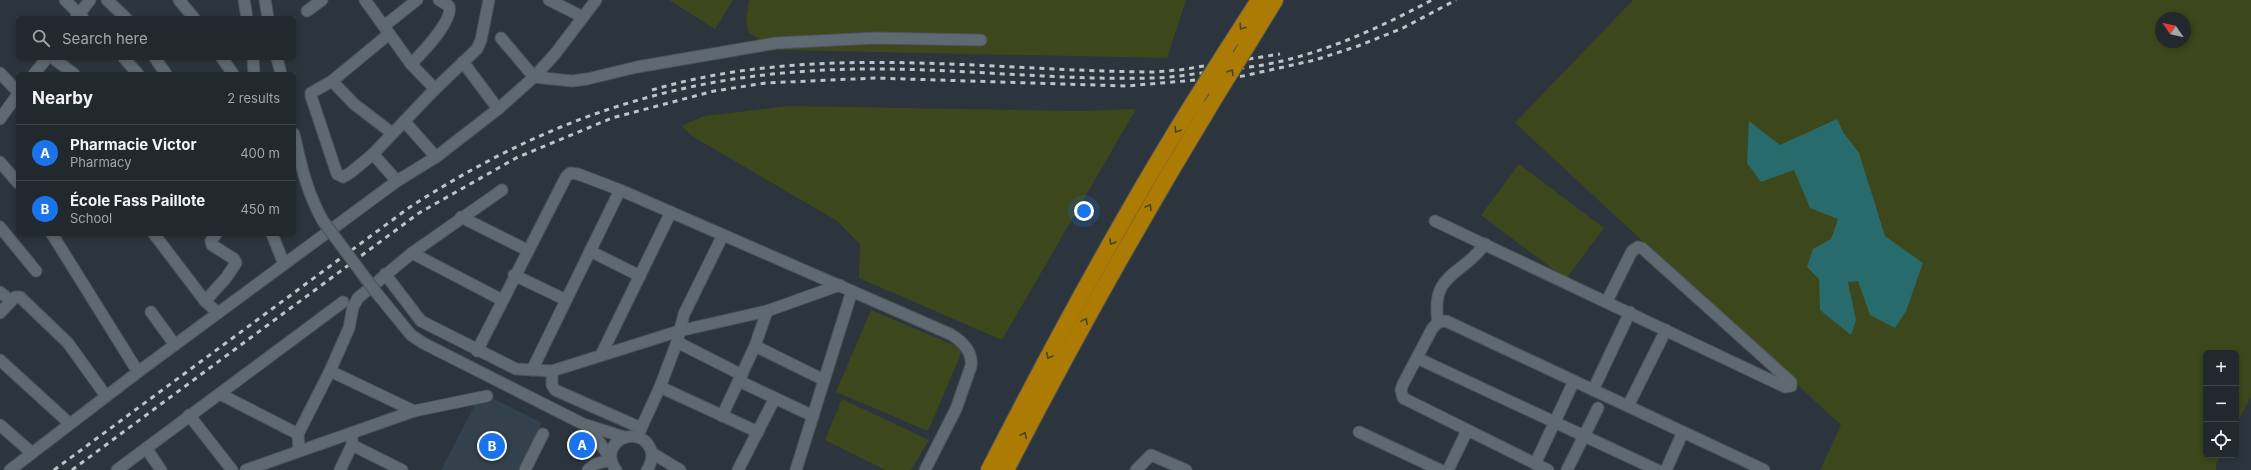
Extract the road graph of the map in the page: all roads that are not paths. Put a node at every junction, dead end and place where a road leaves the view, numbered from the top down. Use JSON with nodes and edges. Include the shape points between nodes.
{"nodes":[{"id":1,"x":65,"y":0,"type":"edge"},
{"id":2,"x":90,"y":0,"type":"edge"},
{"id":3,"x":107,"y":0,"type":"edge"},
{"id":4,"x":179,"y":0,"type":"edge"},
{"id":5,"x":244,"y":0,"type":"edge"},
{"id":6,"x":264,"y":0,"type":"edge"},
{"id":7,"x":322,"y":0,"type":"edge"},
{"id":8,"x":365,"y":0,"type":"edge"},
{"id":9,"x":417,"y":0,"type":"edge"},
{"id":10,"x":439,"y":0,"type":"edge"},
{"id":11,"x":489,"y":0,"type":"edge"},
{"id":12,"x":549,"y":0,"type":"edge"},
{"id":13,"x":596,"y":0,"type":"edge"},
{"id":14,"x":1258,"y":0,"type":"edge"},
{"id":15,"x":1276,"y":0,"type":"edge"},
{"id":16,"x":307,"y":11,"type":"dead end"},
{"id":17,"x":79,"y":16,"type":"edge"},
{"id":18,"x":81,"y":16,"type":"edge"},
{"id":19,"x":124,"y":16,"type":"edge"},
{"id":20,"x":192,"y":16,"type":"edge"},
{"id":21,"x":247,"y":16,"type":"edge"},
{"id":22,"x":268,"y":16,"type":"edge"},
{"id":23,"x":583,"y":17,"type":"junction"},
{"id":24,"x":386,"y":30,"type":"junction"},
{"id":25,"x":501,"y":38,"type":"dead end"},
{"id":26,"x":981,"y":40,"type":"dead end"},
{"id":27,"x":45,"y":60,"type":"edge"},
{"id":28,"x":56,"y":60,"type":"edge"},
{"id":29,"x":126,"y":60,"type":"edge"},
{"id":30,"x":156,"y":60,"type":"edge"},
{"id":31,"x":223,"y":60,"type":"edge"},
{"id":32,"x":252,"y":60,"type":"edge"},
{"id":33,"x":278,"y":60,"type":"edge"},
{"id":34,"x":463,"y":62,"type":"junction"},
{"id":35,"x":411,"y":64,"type":"junction"},
{"id":36,"x":36,"y":72,"type":"edge"},
{"id":37,"x":71,"y":72,"type":"edge"},
{"id":38,"x":136,"y":72,"type":"edge"},
{"id":39,"x":165,"y":72,"type":"edge"},
{"id":40,"x":232,"y":72,"type":"edge"},
{"id":41,"x":254,"y":72,"type":"edge"},
{"id":42,"x":280,"y":72,"type":"edge"},
{"id":43,"x":0,"y":73,"type":"edge"},
{"id":44,"x":534,"y":77,"type":"junction"},
{"id":45,"x":332,"y":81,"type":"junction"},
{"id":46,"x":435,"y":89,"type":"junction"},
{"id":47,"x":16,"y":91,"type":"edge"},
{"id":48,"x":16,"y":96,"type":"edge"},
{"id":49,"x":498,"y":109,"type":"junction"},
{"id":50,"x":0,"y":119,"type":"edge"},
{"id":51,"x":404,"y":121,"type":"junction"},
{"id":52,"x":392,"y":133,"type":"junction"},
{"id":53,"x":296,"y":142,"type":"edge"},
{"id":54,"x":374,"y":154,"type":"junction"},
{"id":55,"x":436,"y":157,"type":"junction"},
{"id":56,"x":0,"y":162,"type":"edge"},
{"id":57,"x":16,"y":181,"type":"edge"},
{"id":58,"x":397,"y":181,"type":"junction"},
{"id":59,"x":502,"y":190,"type":"dead end"},
{"id":60,"x":620,"y":190,"type":"junction"},
{"id":61,"x":671,"y":212,"type":"junction"},
{"id":62,"x":461,"y":217,"type":"junction"},
{"id":63,"x":1435,"y":221,"type":"dead end"},
{"id":64,"x":0,"y":227,"type":"edge"},
{"id":65,"x":723,"y":235,"type":"junction"},
{"id":66,"x":53,"y":236,"type":"edge"},
{"id":67,"x":156,"y":236,"type":"edge"},
{"id":68,"x":215,"y":236,"type":"edge"},
{"id":69,"x":273,"y":236,"type":"edge"},
{"id":70,"x":1485,"y":244,"type":"junction"},
{"id":71,"x":527,"y":250,"type":"junction"},
{"id":72,"x":590,"y":251,"type":"junction"},
{"id":73,"x":412,"y":253,"type":"junction"},
{"id":74,"x":284,"y":264,"type":"junction"},
{"id":75,"x":36,"y":271,"type":"dead end"},
{"id":76,"x":385,"y":274,"type":"junction"},
{"id":77,"x":514,"y":275,"type":"junction"},
{"id":78,"x":640,"y":276,"type":"junction"},
{"id":79,"x":840,"y":285,"type":"junction"},
{"id":80,"x":852,"y":290,"type":"junction"},
{"id":81,"x":0,"y":292,"type":"edge"},
{"id":82,"x":502,"y":300,"type":"junction"},
{"id":83,"x":566,"y":300,"type":"junction"},
{"id":84,"x":11,"y":301,"type":"junction"},
{"id":85,"x":205,"y":301,"type":"junction"},
{"id":86,"x":1607,"y":301,"type":"junction"},
{"id":87,"x":343,"y":302,"type":"dead end"},
{"id":88,"x":767,"y":311,"type":"junction"},
{"id":89,"x":0,"y":312,"type":"edge"},
{"id":90,"x":151,"y":312,"type":"dead end"},
{"id":91,"x":1630,"y":312,"type":"junction"},
{"id":92,"x":218,"y":313,"type":"junction"},
{"id":93,"x":1438,"y":322,"type":"junction"},
{"id":94,"x":1666,"y":330,"type":"junction"},
{"id":95,"x":678,"y":336,"type":"junction"},
{"id":96,"x":175,"y":345,"type":"junction"},
{"id":97,"x":755,"y":346,"type":"junction"},
{"id":98,"x":477,"y":351,"type":"junction"},
{"id":99,"x":601,"y":355,"type":"junction"},
{"id":100,"x":1418,"y":358,"type":"junction"},
{"id":101,"x":0,"y":360,"type":"edge"},
{"id":102,"x":532,"y":370,"type":"junction"},
{"id":103,"x":330,"y":371,"type":"junction"},
{"id":104,"x":552,"y":371,"type":"junction"},
{"id":105,"x":138,"y":372,"type":"junction"},
{"id":106,"x":741,"y":378,"type":"junction"},
{"id":107,"x":824,"y":380,"type":"junction"},
{"id":108,"x":1574,"y":381,"type":"junction"},
{"id":109,"x":660,"y":387,"type":"junction"},
{"id":110,"x":1594,"y":390,"type":"junction"},
{"id":111,"x":220,"y":394,"type":"junction"},
{"id":112,"x":106,"y":396,"type":"junction"},
{"id":113,"x":487,"y":396,"type":"dead end"},
{"id":114,"x":775,"y":398,"type":"junction"},
{"id":115,"x":1628,"y":406,"type":"junction"},
{"id":116,"x":1598,"y":408,"type":"dead end"},
{"id":117,"x":414,"y":411,"type":"junction"},
{"id":118,"x":189,"y":415,"type":"junction"},
{"id":119,"x":722,"y":416,"type":"junction"},
{"id":120,"x":813,"y":416,"type":"junction"},
{"id":121,"x":1554,"y":421,"type":"junction"},
{"id":122,"x":70,"y":423,"type":"junction"},
{"id":123,"x":0,"y":424,"type":"edge"},
{"id":124,"x":583,"y":424,"type":"junction"},
{"id":125,"x":1467,"y":431,"type":"junction"},
{"id":126,"x":639,"y":432,"type":"junction"},
{"id":127,"x":758,"y":432,"type":"junction"},
{"id":128,"x":1359,"y":432,"type":"dead end"},
{"id":129,"x":1683,"y":432,"type":"junction"},
{"id":130,"x":352,"y":433,"type":"junction"},
{"id":131,"x":298,"y":434,"type":"junction"},
{"id":132,"x":543,"y":434,"type":"dead end"},
{"id":133,"x":1585,"y":436,"type":"junction"},
{"id":134,"x":624,"y":437,"type":"junction"},
{"id":135,"x":352,"y":445,"type":"junction"},
{"id":136,"x":146,"y":448,"type":"junction"},
{"id":137,"x":299,"y":451,"type":"junction"},
{"id":138,"x":32,"y":453,"type":"junction"},
{"id":139,"x":652,"y":453,"type":"junction"},
{"id":140,"x":1535,"y":464,"type":"junction"},
{"id":141,"x":613,"y":465,"type":"edge"},
{"id":142,"x":798,"y":469,"type":"edge"},
{"id":143,"x":10,"y":470,"type":"edge"},
{"id":144,"x":117,"y":470,"type":"edge"},
{"id":145,"x":161,"y":470,"type":"edge"},
{"id":146,"x":232,"y":470,"type":"edge"},
{"id":147,"x":246,"y":470,"type":"edge"},
{"id":148,"x":340,"y":470,"type":"edge"},
{"id":149,"x":402,"y":470,"type":"edge"},
{"id":150,"x":526,"y":470,"type":"edge"},
{"id":151,"x":588,"y":470,"type":"edge"},
{"id":152,"x":647,"y":470,"type":"edge"},
{"id":153,"x":680,"y":470,"type":"edge"},
{"id":154,"x":738,"y":470,"type":"edge"},
{"id":155,"x":925,"y":470,"type":"edge"},
{"id":156,"x":989,"y":470,"type":"edge"},
{"id":157,"x":1006,"y":470,"type":"edge"},
{"id":158,"x":1136,"y":470,"type":"edge"},
{"id":159,"x":1186,"y":470,"type":"edge"},
{"id":160,"x":1440,"y":470,"type":"edge"},
{"id":161,"x":1448,"y":470,"type":"edge"},
{"id":162,"x":1548,"y":470,"type":"edge"},
{"id":163,"x":1568,"y":470,"type":"edge"},
{"id":164,"x":1657,"y":470,"type":"edge"},
{"id":165,"x":1666,"y":470,"type":"edge"},
{"id":166,"x":1764,"y":470,"type":"edge"}],
"edges":[{"from":1,"to":17,"type":"street"},
{"from":2,"to":18,"type":"street"},
{"from":3,"to":19,"type":"street"},
{"from":4,"to":20,"type":"street"},
{"from":5,"to":21,"type":"street"},
{"from":6,"to":22,"type":"street"},
{"from":7,"to":16,"type":"street"},
{"from":8,"to":24,"type":"street"},
{"from":9,"to":24,"type":"street"},
{"from":10,"to":35,"type":"street","via":[[449,6],[449,14],[444,24]]},
{"from":11,"to":34,"type":"street","via":[[479,44],[473,55]]},
{"from":12,"to":23,"type":"street"},
{"from":13,"to":23,"type":"street"},
{"from":14,"to":156,"type":"highway","one_way":true,"bridge":true,"via":[[1155,165],[1067,321]]},
{"from":157,"to":15,"type":"highway","one_way":true,"bridge":true,"via":[[1045,392],[1124,250]]},
{"from":23,"to":44,"type":"street"},
{"from":24,"to":35,"type":"street"},
{"from":24,"to":45,"type":"street"},
{"from":25,"to":44,"type":"street"},
{"from":26,"to":44,"type":"street","via":[[875,38],[776,42],[644,65],[587,79],[572,81]]},
{"from":27,"to":36,"type":"street"},
{"from":28,"to":37,"type":"street"},
{"from":29,"to":38,"type":"street"},
{"from":30,"to":39,"type":"street"},
{"from":31,"to":40,"type":"street"},
{"from":32,"to":41,"type":"street"},
{"from":33,"to":42,"type":"street"},
{"from":34,"to":46,"type":"street"},
{"from":34,"to":49,"type":"street"},
{"from":35,"to":46,"type":"street"},
{"from":43,"to":47,"type":"street"},
{"from":44,"to":49,"type":"street"},
{"from":45,"to":52,"type":"street","via":[[354,104]]},
{"from":45,"to":54,"type":"street","via":[[313,90],[311,96],[337,174],[343,177],[350,174]]},
{"from":46,"to":51,"type":"street"},
{"from":48,"to":50,"type":"street"},
{"from":49,"to":55,"type":"street"},
{"from":51,"to":52,"type":"street"},
{"from":51,"to":55,"type":"street"},
{"from":52,"to":54,"type":"street"},
{"from":53,"to":124,"type":"street","bridge":true,"via":[[308,191],[323,221],[406,329],[423,343]]},
{"from":54,"to":58,"type":"street"},
{"from":55,"to":58,"type":"street"},
{"from":56,"to":57,"type":"street"},
{"from":58,"to":74,"type":"street"},
{"from":59,"to":62,"type":"street"},
{"from":60,"to":61,"type":"street"},
{"from":60,"to":71,"type":"street","via":[[570,173]]},
{"from":60,"to":72,"type":"street"},
{"from":61,"to":65,"type":"street"},
{"from":61,"to":78,"type":"street"},
{"from":62,"to":71,"type":"street"},
{"from":62,"to":73,"type":"street"},
{"from":63,"to":70,"type":"street"},
{"from":64,"to":75,"type":"street"},
{"from":65,"to":79,"type":"street"},
{"from":65,"to":95,"type":"street","via":[[684,314]]},
{"from":66,"to":105,"type":"street"},
{"from":67,"to":85,"type":"street"},
{"from":68,"to":85,"type":"street","via":[[212,245],[236,263]]},
{"from":69,"to":74,"type":"street"},
{"from":70,"to":86,"type":"street"},
{"from":70,"to":93,"type":"street","via":[[1476,256],[1448,278],[1436,300]]},
{"from":71,"to":77,"type":"street"},
{"from":72,"to":78,"type":"street"},
{"from":72,"to":83,"type":"street"},
{"from":73,"to":76,"type":"street"},
{"from":73,"to":82,"type":"street"},
{"from":74,"to":92,"type":"street"},
{"from":76,"to":98,"type":"street","via":[[421,321]]},
{"from":76,"to":103,"type":"street","via":[[358,298],[349,328]]},
{"from":77,"to":82,"type":"street"},
{"from":77,"to":83,"type":"street"},
{"from":78,"to":99,"type":"street"},
{"from":79,"to":80,"type":"street"},
{"from":79,"to":88,"type":"street"},
{"from":80,"to":107,"type":"street"},
{"from":80,"to":155,"type":"street","via":[[950,334],[960,340],[972,359],[956,409]]},
{"from":81,"to":84,"type":"street"},
{"from":82,"to":98,"type":"street"},
{"from":83,"to":102,"type":"street"},
{"from":84,"to":89,"type":"street"},
{"from":84,"to":112,"type":"street","via":[[14,297],[20,297],[52,326],[68,343]]},
{"from":85,"to":92,"type":"street"},
{"from":86,"to":91,"type":"street"},
{"from":86,"to":94,"type":"street","via":[[1632,251],[1638,247],[1642,248],[1782,373],[1791,382],[1791,386],[1785,387]]},
{"from":87,"to":111,"type":"street"},
{"from":88,"to":95,"type":"street"},
{"from":88,"to":97,"type":"street"},
{"from":90,"to":96,"type":"street"},
{"from":91,"to":94,"type":"street"},
{"from":91,"to":110,"type":"street"},
{"from":92,"to":96,"type":"street"},
{"from":93,"to":100,"type":"street"},
{"from":93,"to":108,"type":"street","via":[[1446,321]]},
{"from":94,"to":115,"type":"street"},
{"from":95,"to":99,"type":"street"},
{"from":95,"to":106,"type":"street"},
{"from":95,"to":109,"type":"street"},
{"from":96,"to":105,"type":"street"},
{"from":97,"to":106,"type":"street"},
{"from":97,"to":107,"type":"street"},
{"from":98,"to":102,"type":"street","via":[[516,370]]},
{"from":99,"to":104,"type":"street"},
{"from":100,"to":121,"type":"street"},
{"from":100,"to":125,"type":"street","via":[[1403,384],[1403,398]]},
{"from":101,"to":122,"type":"street"},
{"from":102,"to":104,"type":"street"},
{"from":103,"to":117,"type":"street"},
{"from":103,"to":131,"type":"street"},
{"from":104,"to":126,"type":"street","via":[[552,385],[556,390]]},
{"from":105,"to":112,"type":"street"},
{"from":106,"to":114,"type":"street"},
{"from":106,"to":119,"type":"street"},
{"from":107,"to":120,"type":"street"},
{"from":108,"to":110,"type":"street"},
{"from":108,"to":121,"type":"street"},
{"from":109,"to":119,"type":"street"},
{"from":109,"to":126,"type":"street"},
{"from":110,"to":115,"type":"street"},
{"from":111,"to":118,"type":"street"},
{"from":111,"to":131,"type":"street"},
{"from":112,"to":122,"type":"street"},
{"from":113,"to":117,"type":"street"},
{"from":114,"to":120,"type":"street"},
{"from":114,"to":127,"type":"street"},
{"from":115,"to":129,"type":"street"},
{"from":116,"to":133,"type":"street"},
{"from":117,"to":130,"type":"street"},
{"from":118,"to":136,"type":"street"},
{"from":118,"to":146,"type":"street"},
{"from":119,"to":127,"type":"street"},
{"from":120,"to":142,"type":"street"},
{"from":121,"to":133,"type":"street"},
{"from":121,"to":140,"type":"street"},
{"from":122,"to":138,"type":"street"},
{"from":123,"to":138,"type":"street"},
{"from":124,"to":134,"type":"street"},
{"from":124,"to":141,"type":"street","via":[[598,440]]},
{"from":125,"to":140,"type":"street"},
{"from":125,"to":161,"type":"street"},
{"from":126,"to":134,"type":"street"},
{"from":126,"to":139,"type":"street"},
{"from":127,"to":154,"type":"street"},
{"from":128,"to":160,"type":"street"},
{"from":129,"to":165,"type":"street"},
{"from":129,"to":166,"type":"street"},
{"from":130,"to":135,"type":"street"},
{"from":130,"to":137,"type":"street"},
{"from":131,"to":137,"type":"street"},
{"from":132,"to":150,"type":"street"},
{"from":133,"to":163,"type":"street"},
{"from":133,"to":164,"type":"street"},
{"from":134,"to":141,"type":"street","via":[[614,445]]},
{"from":135,"to":148,"type":"street"},
{"from":135,"to":149,"type":"street"},
{"from":136,"to":144,"type":"street"},
{"from":136,"to":145,"type":"street"},
{"from":137,"to":147,"type":"street"},
{"from":138,"to":143,"type":"street"},
{"from":139,"to":152,"type":"street"},
{"from":139,"to":153,"type":"street"},
{"from":140,"to":162,"type":"street"},
{"from":141,"to":151,"type":"street","via":[[595,464]]},
{"from":158,"to":159,"type":"street","via":[[1151,455]]}]}
